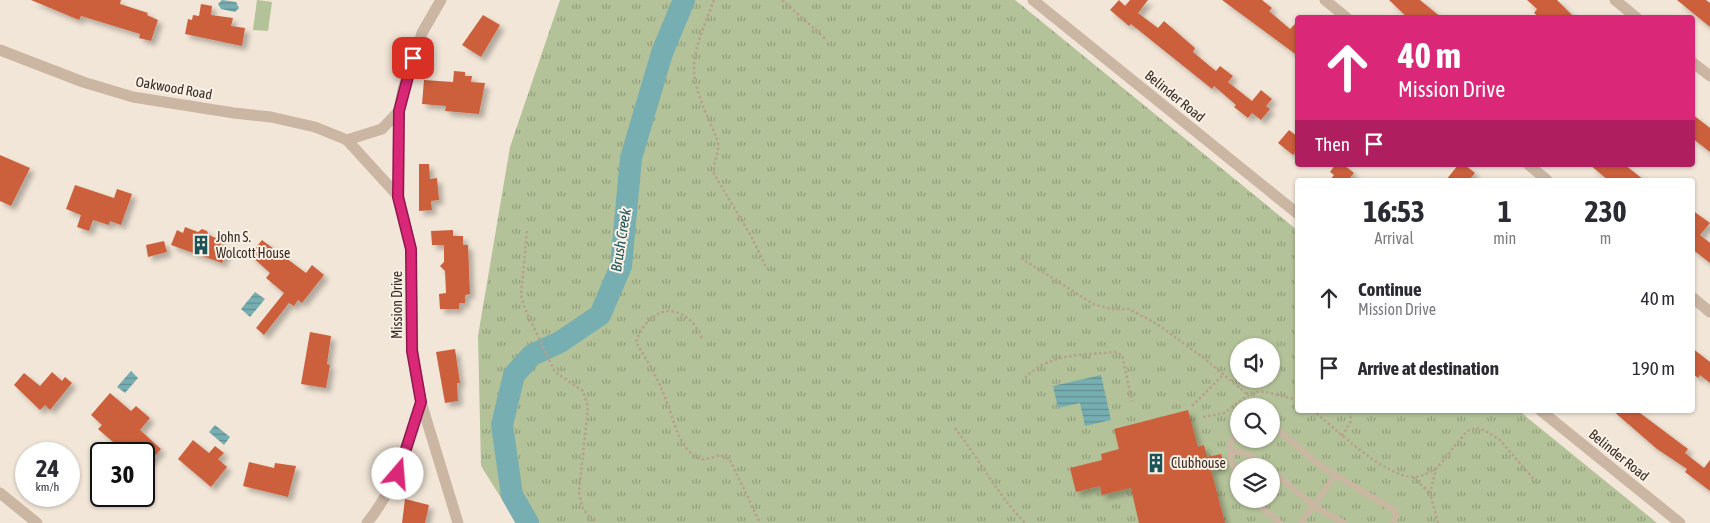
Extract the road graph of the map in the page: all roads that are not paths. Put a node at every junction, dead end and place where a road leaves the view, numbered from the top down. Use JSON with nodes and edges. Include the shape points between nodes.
{"nodes":[{"id":1,"x":441,"y":0,"type":"edge"},
{"id":2,"x":1034,"y":0,"type":"edge"},
{"id":3,"x":1325,"y":0,"type":"edge"},
{"id":4,"x":1615,"y":0,"type":"edge"},
{"id":5,"x":1343,"y":15,"type":"edge"},
{"id":6,"x":1633,"y":15,"type":"edge"},
{"id":7,"x":0,"y":50,"type":"edge"},
{"id":8,"x":1695,"y":64,"type":"edge"},
{"id":9,"x":1710,"y":76,"type":"edge"},
{"id":10,"x":399,"y":111,"type":"junction"},
{"id":11,"x":347,"y":140,"type":"junction"},
{"id":12,"x":1531,"y":167,"type":"edge"},
{"id":13,"x":1545,"y":178,"type":"edge"},
{"id":14,"x":398,"y":197,"type":"junction"},
{"id":15,"x":1295,"y":212,"type":"edge"},
{"id":16,"x":1695,"y":300,"type":"edge"},
{"id":17,"x":1710,"y":312,"type":"edge"},
{"id":18,"x":421,"y":402,"type":"junction"},
{"id":19,"x":1544,"y":413,"type":"edge"},
{"id":20,"x":1280,"y":431,"type":"edge"},
{"id":21,"x":1230,"y":448,"type":"edge"},
{"id":22,"x":1230,"y":451,"type":"junction"},
{"id":23,"x":1231,"y":458,"type":"edge"},
{"id":24,"x":1254,"y":458,"type":"edge"},
{"id":25,"x":1335,"y":476,"type":"junction"},
{"id":26,"x":1280,"y":478,"type":"edge"},
{"id":27,"x":0,"y":493,"type":"edge"},
{"id":28,"x":1314,"y":506,"type":"junction"},
{"id":29,"x":1262,"y":508,"type":"edge"},
{"id":30,"x":37,"y":523,"type":"edge"},
{"id":31,"x":367,"y":523,"type":"edge"},
{"id":32,"x":458,"y":523,"type":"edge"},
{"id":33,"x":1280,"y":523,"type":"edge"},
{"id":34,"x":1301,"y":523,"type":"edge"},
{"id":35,"x":1344,"y":523,"type":"edge"},
{"id":36,"x":1394,"y":523,"type":"edge"},
{"id":37,"x":1680,"y":523,"type":"edge"}],
"edges":[{"from":1,"to":10,"type":"street","name":"Mission Drive","via":[[422,33]]},
{"from":2,"to":15,"type":"street","name":"Belinder Road"},
{"from":3,"to":5,"type":"street"},
{"from":4,"to":6,"type":"street"},
{"from":7,"to":11,"type":"street","name":"Oakwood Road","via":[[83,82],[133,97],[294,121]]},
{"from":8,"to":9,"type":"street"},
{"from":10,"to":11,"type":"street","via":[[382,129]]},
{"from":10,"to":14,"type":"street","name":"Mission Drive"},
{"from":11,"to":14,"type":"street","name":"Oakwood Road"},
{"from":12,"to":13,"type":"street"},
{"from":14,"to":18,"type":"street","name":"Mission Drive","via":[[411,249],[412,351]]},
{"from":16,"to":17,"type":"street"},
{"from":18,"to":31,"type":"street","via":[[398,474]]},
{"from":18,"to":32,"type":"street","name":"Mission Drive"},
{"from":19,"to":37,"type":"street","name":"Belinder Road"},
{"from":20,"to":25,"type":"lane"},
{"from":21,"to":22,"type":"lane"},
{"from":22,"to":23,"type":"lane"},
{"from":22,"to":24,"type":"lane"},
{"from":25,"to":28,"type":"lane"},
{"from":25,"to":36,"type":"lane","via":[[1394,510]]},
{"from":26,"to":28,"type":"lane"},
{"from":27,"to":30,"type":"street"},
{"from":28,"to":34,"type":"lane"},
{"from":28,"to":35,"type":"lane"},
{"from":29,"to":33,"type":"lane"}]}
